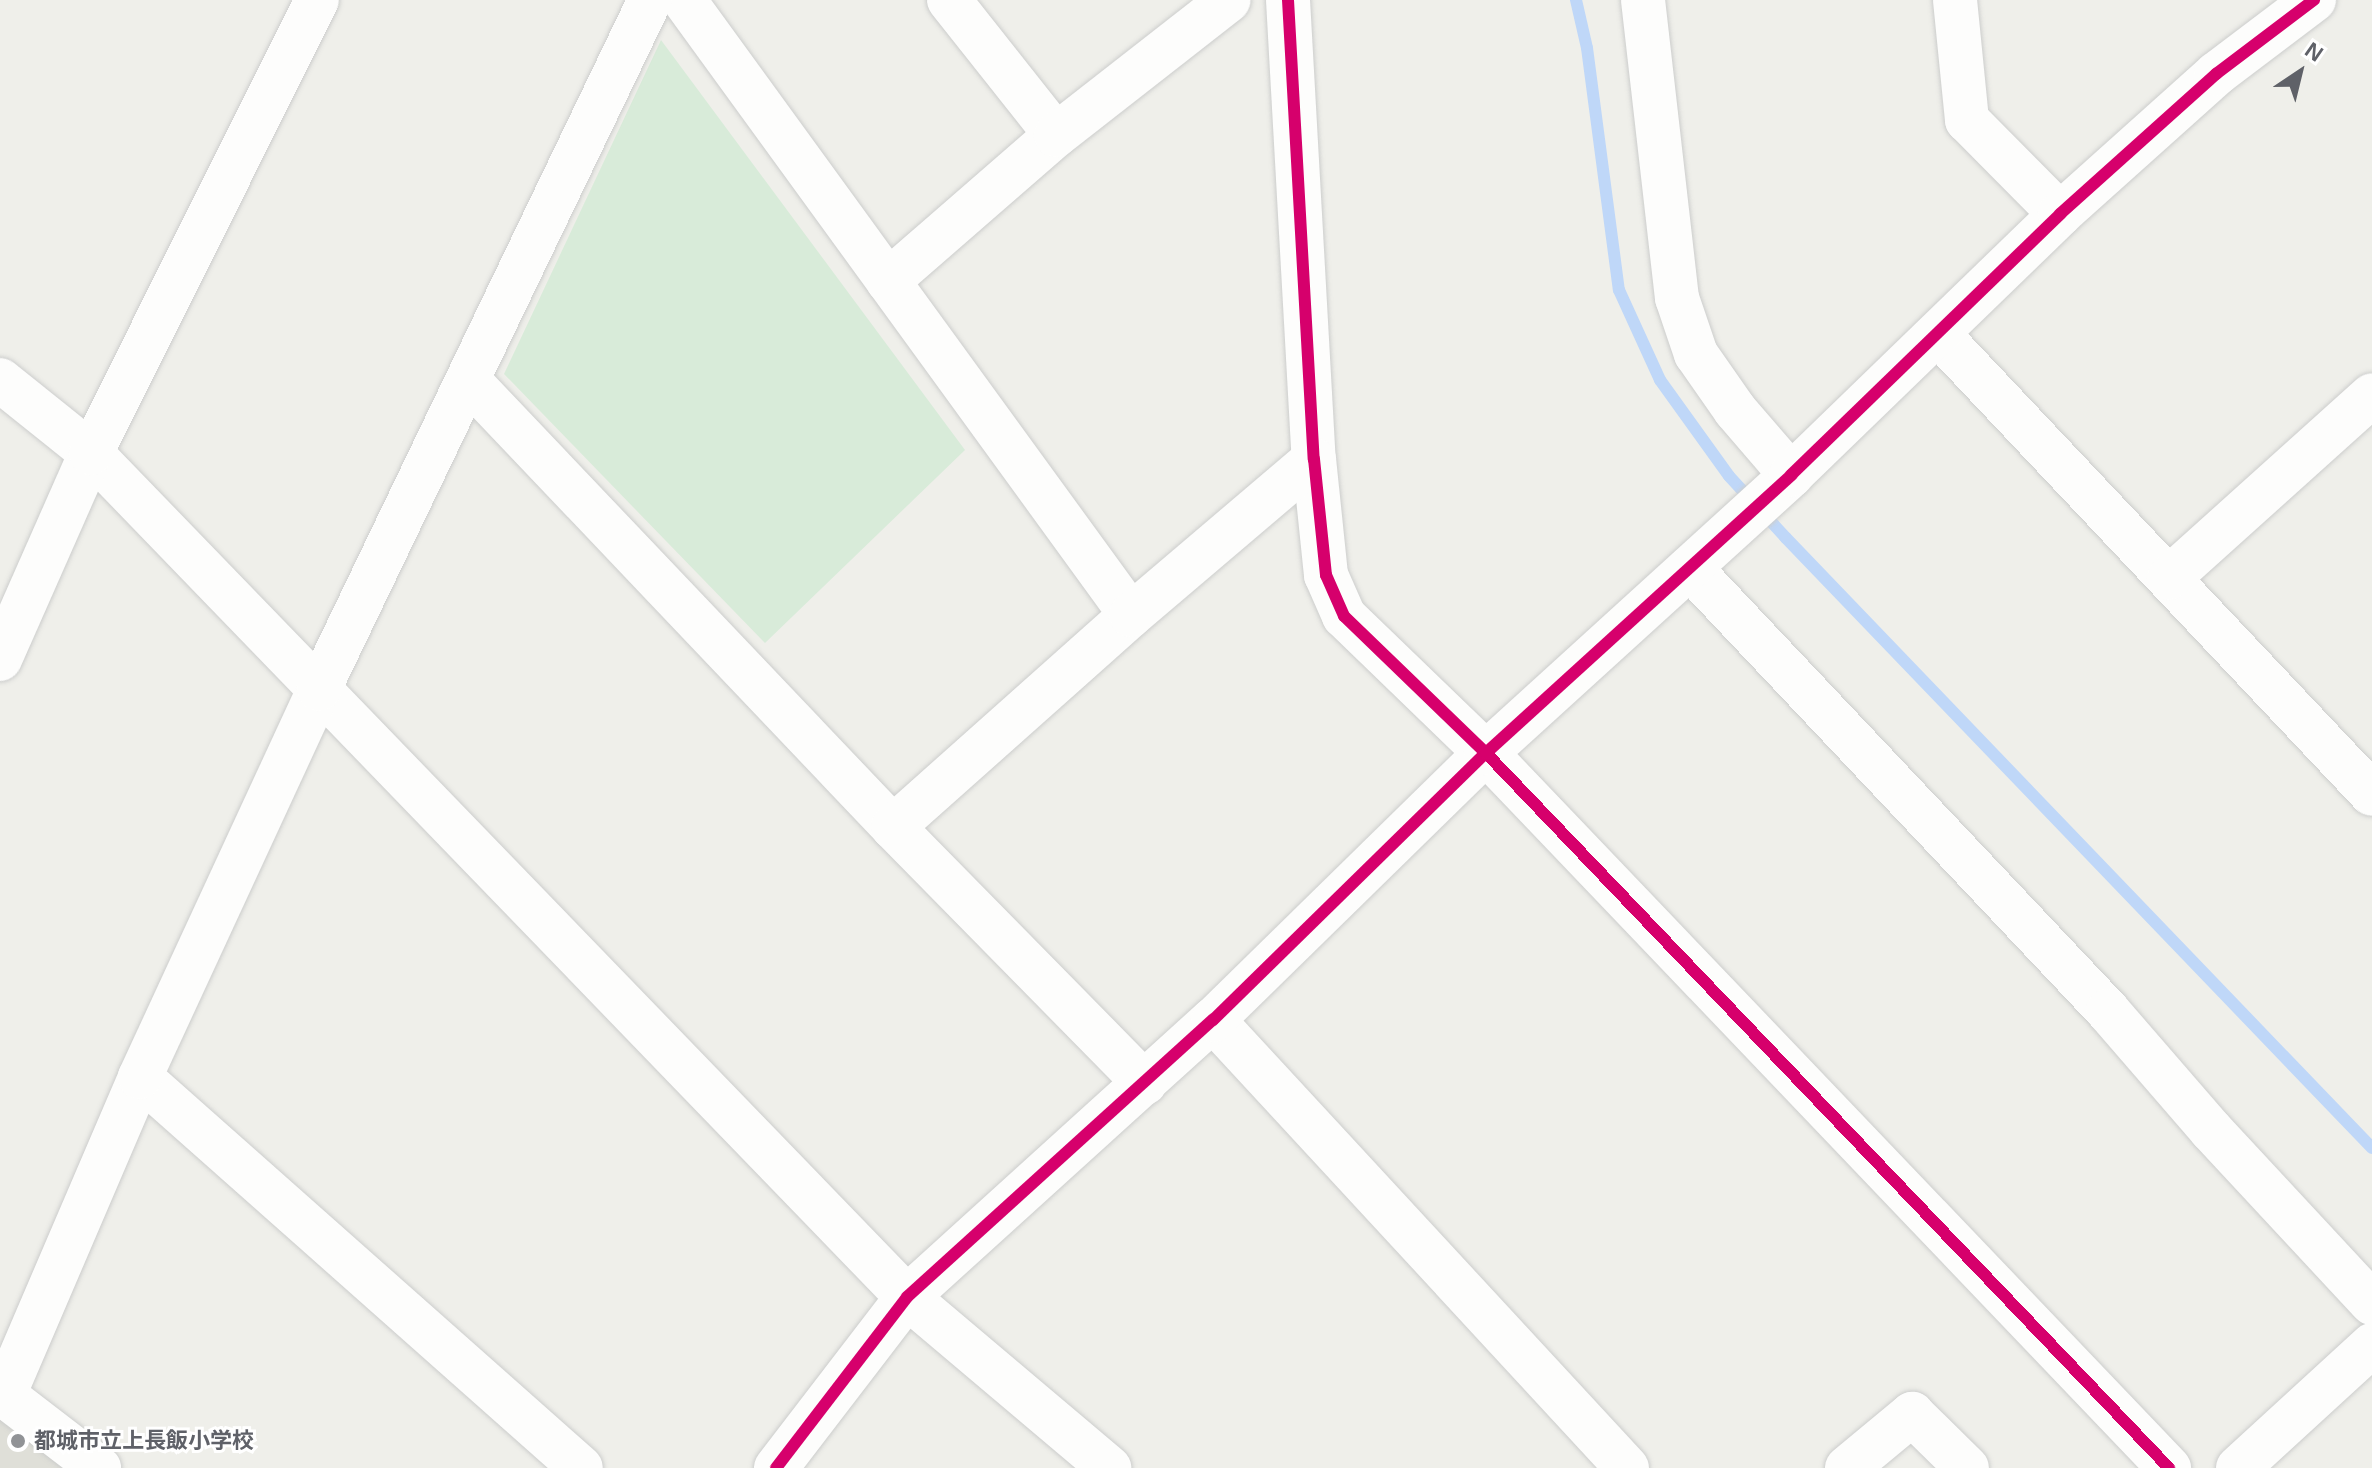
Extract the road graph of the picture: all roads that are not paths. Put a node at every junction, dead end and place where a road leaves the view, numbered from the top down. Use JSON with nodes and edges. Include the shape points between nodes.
{"nodes":[{"id":1,"x":317,"y":0,"type":"edge"},
{"id":2,"x":650,"y":0,"type":"edge"},
{"id":3,"x":684,"y":0,"type":"edge"},
{"id":4,"x":949,"y":0,"type":"edge"},
{"id":5,"x":1229,"y":0,"type":"edge"},
{"id":6,"x":1288,"y":0,"type":"edge"},
{"id":7,"x":1643,"y":0,"type":"edge"},
{"id":8,"x":1955,"y":0,"type":"edge"},
{"id":9,"x":2314,"y":0,"type":"edge"},
{"id":10,"x":1056,"y":135,"type":"junction"},
{"id":11,"x":2060,"y":214,"type":"junction"},
{"id":12,"x":888,"y":281,"type":"junction"},
{"id":13,"x":1938,"y":334,"type":"junction"},
{"id":14,"x":0,"y":380,"type":"edge"},
{"id":15,"x":468,"y":380,"type":"junction"},
{"id":16,"x":2372,"y":395,"type":"edge"},
{"id":17,"x":91,"y":453,"type":"junction"},
{"id":18,"x":1314,"y":459,"type":"junction"},
{"id":19,"x":1791,"y":475,"type":"junction"},
{"id":20,"x":1690,"y":568,"type":"junction"},
{"id":21,"x":2169,"y":578,"type":"junction"},
{"id":22,"x":1131,"y":615,"type":"junction"},
{"id":23,"x":0,"y":659,"type":"edge"},
{"id":24,"x":319,"y":689,"type":"junction"},
{"id":25,"x":1486,"y":753,"type":"junction"},
{"id":26,"x":2372,"y":794,"type":"edge"},
{"id":27,"x":893,"y":827,"type":"junction"},
{"id":28,"x":1213,"y":1020,"type":"junction"},
{"id":29,"x":140,"y":1077,"type":"junction"},
{"id":30,"x":1145,"y":1083,"type":"junction"},
{"id":31,"x":907,"y":1297,"type":"junction"},
{"id":32,"x":2372,"y":1303,"type":"edge"},
{"id":33,"x":2371,"y":1349,"type":"edge"},
{"id":34,"x":2,"y":1394,"type":"edge"},
{"id":35,"x":99,"y":1468,"type":"edge"},
{"id":36,"x":581,"y":1468,"type":"edge"},
{"id":37,"x":776,"y":1468,"type":"edge"},
{"id":38,"x":1109,"y":1468,"type":"edge"},
{"id":39,"x":1627,"y":1468,"type":"edge"},
{"id":40,"x":1847,"y":1468,"type":"edge"},
{"id":41,"x":1967,"y":1468,"type":"edge"},
{"id":42,"x":2169,"y":1468,"type":"edge"},
{"id":43,"x":2238,"y":1468,"type":"edge"}],
"edges":[{"from":1,"to":17,"type":"street"},
{"from":2,"to":15,"type":"street"},
{"from":3,"to":12,"type":"street"},
{"from":4,"to":10,"type":"street"},
{"from":5,"to":10,"type":"street"},
{"from":6,"to":18,"type":"street"},
{"from":7,"to":19,"type":"street","via":[[1677,298],[1696,354]]},
{"from":8,"to":11,"type":"street","via":[[1967,120]]},
{"from":9,"to":11,"type":"street","via":[[2216,74]]},
{"from":10,"to":12,"type":"street"},
{"from":11,"to":13,"type":"street"},
{"from":12,"to":22,"type":"street"},
{"from":13,"to":19,"type":"street"},
{"from":13,"to":21,"type":"street"},
{"from":14,"to":17,"type":"street"},
{"from":15,"to":24,"type":"street"},
{"from":15,"to":27,"type":"street"},
{"from":16,"to":21,"type":"street"},
{"from":17,"to":23,"type":"street"},
{"from":17,"to":24,"type":"street"},
{"from":18,"to":22,"type":"street"},
{"from":18,"to":25,"type":"street","via":[[1326,575],[1344,616]]},
{"from":19,"to":20,"type":"street"},
{"from":20,"to":25,"type":"street"},
{"from":20,"to":32,"type":"street","via":[[2108,1011]]},
{"from":21,"to":26,"type":"street"},
{"from":22,"to":27,"type":"street"},
{"from":24,"to":29,"type":"street"},
{"from":24,"to":31,"type":"street"},
{"from":25,"to":28,"type":"street"},
{"from":25,"to":42,"type":"street"},
{"from":27,"to":30,"type":"street"},
{"from":28,"to":30,"type":"street"},
{"from":28,"to":39,"type":"street"},
{"from":29,"to":34,"type":"street"},
{"from":29,"to":36,"type":"street"},
{"from":30,"to":31,"type":"street"},
{"from":31,"to":37,"type":"street"},
{"from":31,"to":38,"type":"street"},
{"from":33,"to":43,"type":"street"},
{"from":34,"to":35,"type":"street"},
{"from":40,"to":41,"type":"street","via":[[1912,1414]]}]}
